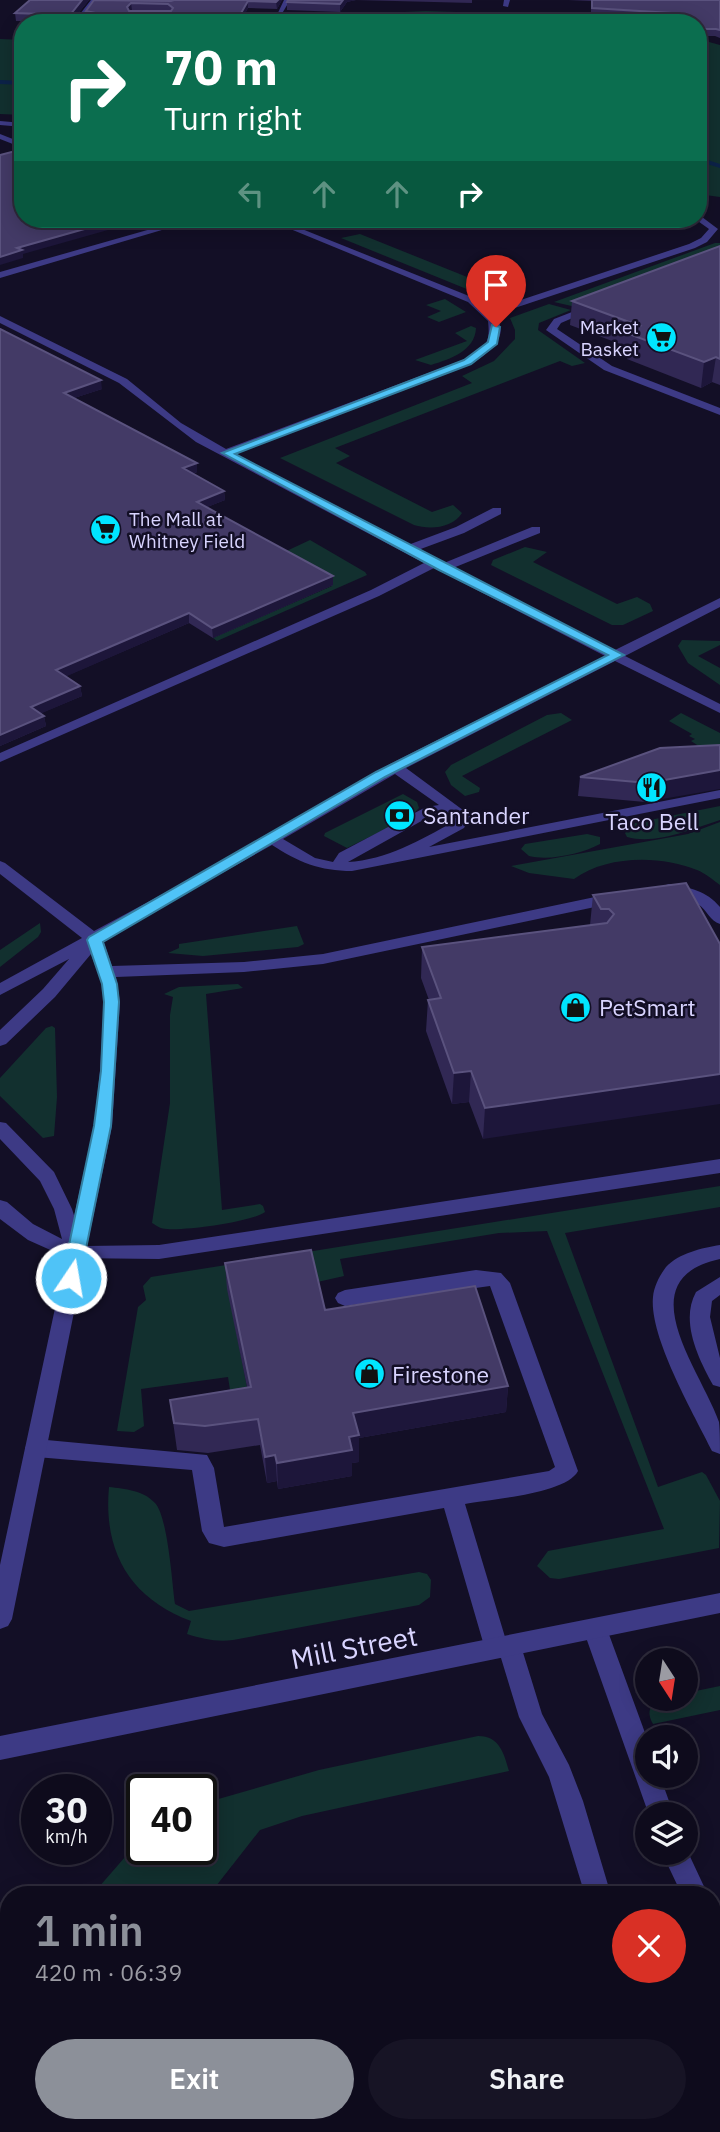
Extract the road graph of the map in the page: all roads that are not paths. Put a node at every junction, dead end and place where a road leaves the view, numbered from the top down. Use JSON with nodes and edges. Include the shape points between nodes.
{"nodes":[{"id":1,"x":93,"y":1,"type":"edge"},
{"id":2,"x":105,"y":3,"type":"edge"},
{"id":3,"x":83,"y":14,"type":"joint"},
{"id":4,"x":99,"y":14,"type":"edge"},
{"id":5,"x":0,"y":123,"type":"edge"},
{"id":6,"x":13,"y":125,"type":"joint"},
{"id":7,"x":0,"y":129,"type":"edge"},
{"id":8,"x":164,"y":228,"type":"edge"},
{"id":9,"x":293,"y":228,"type":"edge"},
{"id":10,"x":717,"y":230,"type":"edge"},
{"id":11,"x":0,"y":275,"type":"edge"},
{"id":12,"x":609,"y":301,"type":"edge"},
{"id":13,"x":488,"y":314,"type":"junction"},
{"id":14,"x":0,"y":318,"type":"edge"},
{"id":15,"x":720,"y":412,"type":"edge"},
{"id":16,"x":227,"y":453,"type":"junction"},
{"id":17,"x":498,"y":511,"type":"dead end"},
{"id":18,"x":536,"y":530,"type":"dead end"},
{"id":19,"x":408,"y":549,"type":"junction"},
{"id":20,"x":439,"y":566,"type":"junction"},
{"id":21,"x":720,"y":602,"type":"edge"},
{"id":22,"x":618,"y":655,"type":"junction"},
{"id":23,"x":720,"y":709,"type":"edge"},
{"id":24,"x":0,"y":758,"type":"edge"},
{"id":25,"x":395,"y":767,"type":"junction"},
{"id":26,"x":720,"y":794,"type":"edge"},
{"id":27,"x":453,"y":808,"type":"junction"},
{"id":28,"x":272,"y":839,"type":"junction"},
{"id":29,"x":374,"y":862,"type":"junction"},
{"id":30,"x":0,"y":866,"type":"edge"},
{"id":31,"x":343,"y":866,"type":"junction"},
{"id":32,"x":656,"y":890,"type":"edge"},
{"id":33,"x":633,"y":894,"type":"edge"},
{"id":34,"x":720,"y":919,"type":"edge"},
{"id":35,"x":95,"y":940,"type":"junction"},
{"id":36,"x":382,"y":948,"type":"junction"},
{"id":37,"x":424,"y":954,"type":"edge"},
{"id":38,"x":106,"y":972,"type":"junction"},
{"id":39,"x":0,"y":990,"type":"edge"},
{"id":40,"x":0,"y":1040,"type":"edge"},
{"id":41,"x":0,"y":1128,"type":"edge"},
{"id":42,"x":720,"y":1166,"type":"edge"},
{"id":43,"x":0,"y":1207,"type":"edge"},
{"id":44,"x":720,"y":1252,"type":"edge"},
{"id":45,"x":76,"y":1253,"type":"junction"},
{"id":46,"x":720,"y":1285,"type":"edge"},
{"id":47,"x":345,"y":1297,"type":"dead end"},
{"id":48,"x":720,"y":1379,"type":"edge"},
{"id":49,"x":718,"y":1441,"type":"edge"},
{"id":50,"x":36,"y":1448,"type":"junction"},
{"id":51,"x":452,"y":1497,"type":"junction"},
{"id":52,"x":720,"y":1603,"type":"edge"},
{"id":53,"x":0,"y":1619,"type":"edge"},
{"id":54,"x":595,"y":1629,"type":"junction"},
{"id":55,"x":503,"y":1648,"type":"junction"},
{"id":56,"x":0,"y":1748,"type":"edge"},
{"id":57,"x":657,"y":1802,"type":"edge"},
{"id":58,"x":681,"y":1865,"type":"edge"},
{"id":59,"x":595,"y":1886,"type":"edge"},
{"id":60,"x":691,"y":1886,"type":"edge"}],
"edges":[{"from":1,"to":2,"type":"street"},
{"from":1,"to":3,"type":"street"},
{"from":3,"to":4,"type":"street"},
{"from":5,"to":6,"type":"street"},
{"from":6,"to":7,"type":"street"},
{"from":8,"to":11,"type":"street"},
{"from":9,"to":13,"type":"street","via":[[461,295]]},
{"from":10,"to":13,"type":"street","via":[[692,246]]},
{"from":12,"to":15,"type":"street","via":[[557,321],[551,330],[608,368]]},
{"from":13,"to":16,"type":"street","via":[[496,327],[495,338],[476,358]]},
{"from":14,"to":16,"type":"street","via":[[123,381],[177,425]]},
{"from":16,"to":19,"type":"street"},
{"from":17,"to":19,"type":"street"},
{"from":18,"to":20,"type":"street"},
{"from":19,"to":20,"type":"street"},
{"from":20,"to":22,"type":"street"},
{"from":20,"to":24,"type":"street"},
{"from":21,"to":22,"type":"street"},
{"from":22,"to":23,"type":"street"},
{"from":22,"to":25,"type":"street"},
{"from":25,"to":27,"type":"street"},
{"from":25,"to":28,"type":"street"},
{"from":26,"to":29,"type":"street"},
{"from":27,"to":29,"type":"street","via":[[464,816],[459,825]]},
{"from":27,"to":31,"type":"street","via":[[431,810],[344,856]]},
{"from":28,"to":31,"type":"street","via":[[313,862]]},
{"from":28,"to":35,"type":"street"},
{"from":29,"to":31,"type":"street"},
{"from":30,"to":35,"type":"street"},
{"from":32,"to":34,"type":"street","via":[[681,890],[705,899]]},
{"from":33,"to":36,"type":"street"},
{"from":35,"to":38,"type":"street"},
{"from":35,"to":39,"type":"street"},
{"from":35,"to":40,"type":"street","via":[[44,999]]},
{"from":36,"to":37,"type":"street"},
{"from":36,"to":38,"type":"street","via":[[288,964]]},
{"from":38,"to":45,"type":"street","via":[[112,1002],[109,1071],[103,1126]]},
{"from":41,"to":45,"type":"street","via":[[47,1177],[63,1209]]},
{"from":42,"to":45,"type":"street","via":[[159,1252]]},
{"from":43,"to":45,"type":"street","via":[[28,1233]]},
{"from":44,"to":49,"type":"street","via":[[678,1267],[665,1285],[663,1299],[668,1327]]},
{"from":45,"to":50,"type":"street"},
{"from":46,"to":48,"type":"street","via":[[703,1297],[699,1315]]},
{"from":47,"to":51,"type":"street","via":[[485,1277],[500,1283],[567,1471],[554,1479]]},
{"from":50,"to":51,"type":"street","via":[[200,1461],[213,1531],[224,1537]]},
{"from":50,"to":53,"type":"street"},
{"from":51,"to":55,"type":"street"},
{"from":52,"to":54,"type":"street","name":"Mill Street"},
{"from":54,"to":55,"type":"street","name":"Mill Street"},
{"from":54,"to":57,"type":"street"},
{"from":55,"to":56,"type":"street","name":"Mill Street"},
{"from":55,"to":59,"type":"street","via":[[563,1782]]},
{"from":58,"to":60,"type":"street"}]}
